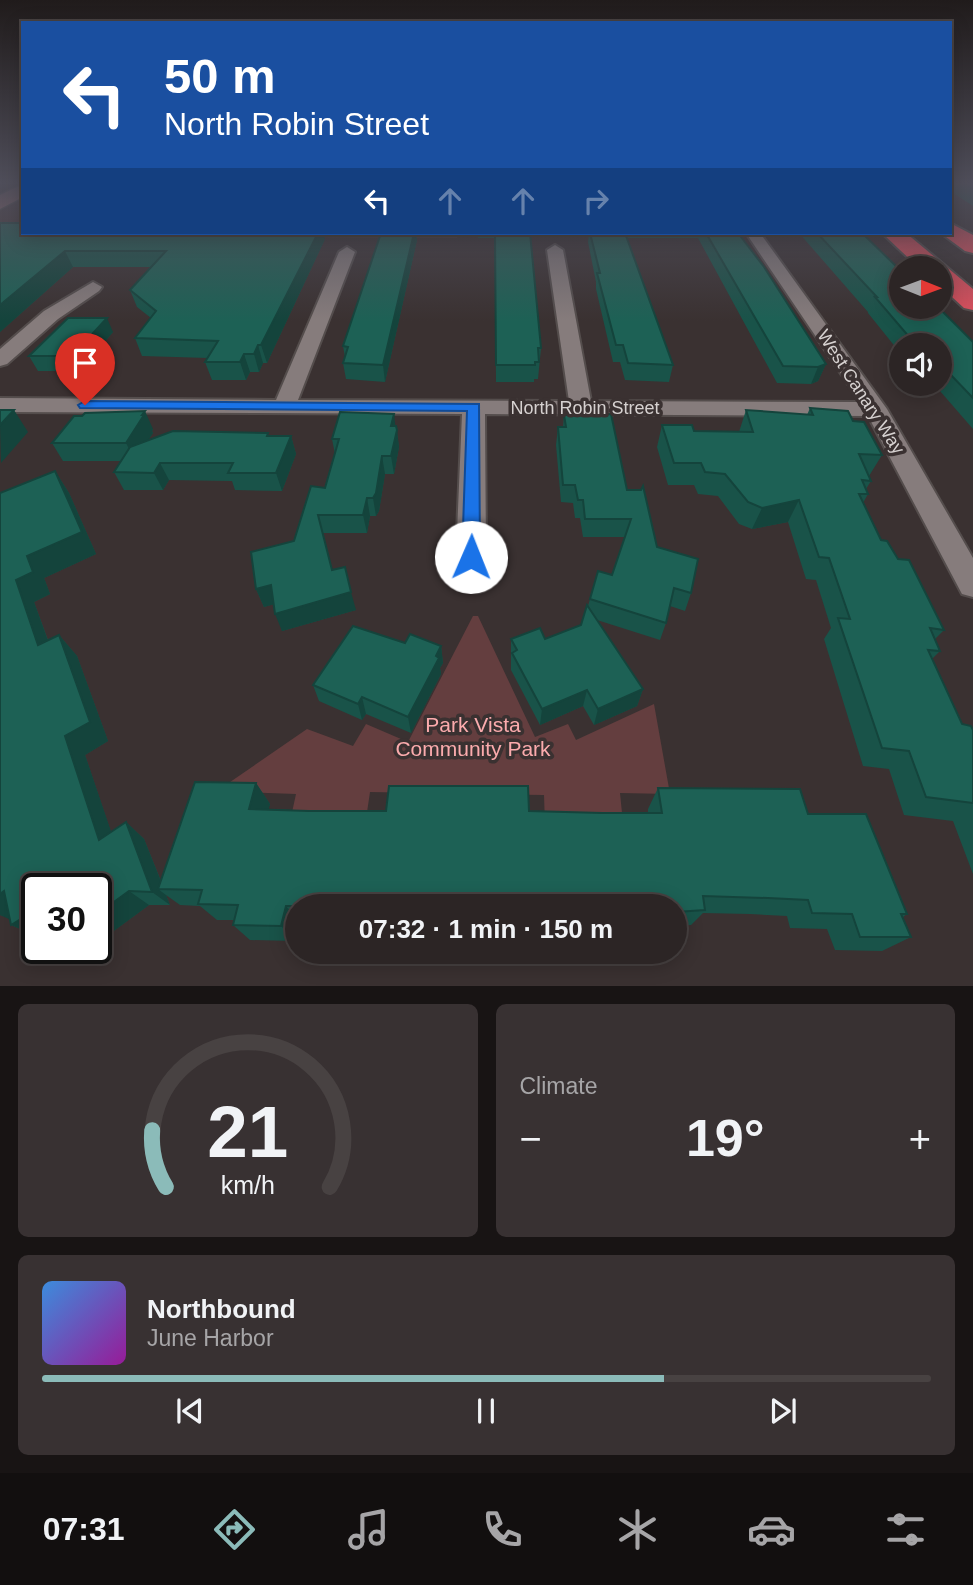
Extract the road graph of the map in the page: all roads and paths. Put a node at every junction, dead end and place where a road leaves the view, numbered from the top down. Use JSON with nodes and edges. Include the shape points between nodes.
{"nodes":[{"id":1,"x":952,"y":230,"type":"edge"},
{"id":2,"x":895,"y":235,"type":"edge"},
{"id":3,"x":756,"y":237,"type":"edge"},
{"id":4,"x":973,"y":246,"type":"edge"},
{"id":5,"x":555,"y":250,"type":"dead end"},
{"id":6,"x":346,"y":253,"type":"dead end"},
{"id":7,"x":920,"y":256,"type":"edge"},
{"id":8,"x":952,"y":284,"type":"edge"},
{"id":9,"x":93,"y":287,"type":"dead end"},
{"id":10,"x":973,"y":302,"type":"edge"},
{"id":11,"x":0,"y":359,"type":"edge"},
{"id":12,"x":0,"y":405,"type":"edge"},
{"id":13,"x":284,"y":406,"type":"junction"},
{"id":14,"x":474,"y":407,"type":"junction"},
{"id":15,"x":581,"y":408,"type":"junction"},
{"id":16,"x":876,"y":409,"type":"junction"},
{"id":17,"x":471,"y":557,"type":"dead end"},
{"id":18,"x":973,"y":585,"type":"edge"}],
"edges":[{"from":1,"to":4,"type":"highway"},
{"from":2,"to":7,"type":"highway"},
{"from":3,"to":16,"type":"street","name":"West Canary Way"},
{"from":5,"to":15,"type":"street"},
{"from":6,"to":13,"type":"street"},
{"from":8,"to":10,"type":"highway"},
{"from":9,"to":11,"type":"street","via":[[51,315]]},
{"from":12,"to":13,"type":"street","name":"North Robin Street"},
{"from":13,"to":14,"type":"street","name":"North Robin Street"},
{"from":14,"to":15,"type":"street","name":"North Robin Street"},
{"from":14,"to":17,"type":"street"},
{"from":15,"to":16,"type":"street","name":"North Robin Street"},
{"from":16,"to":18,"type":"street","name":"West Canary Way"}]}
